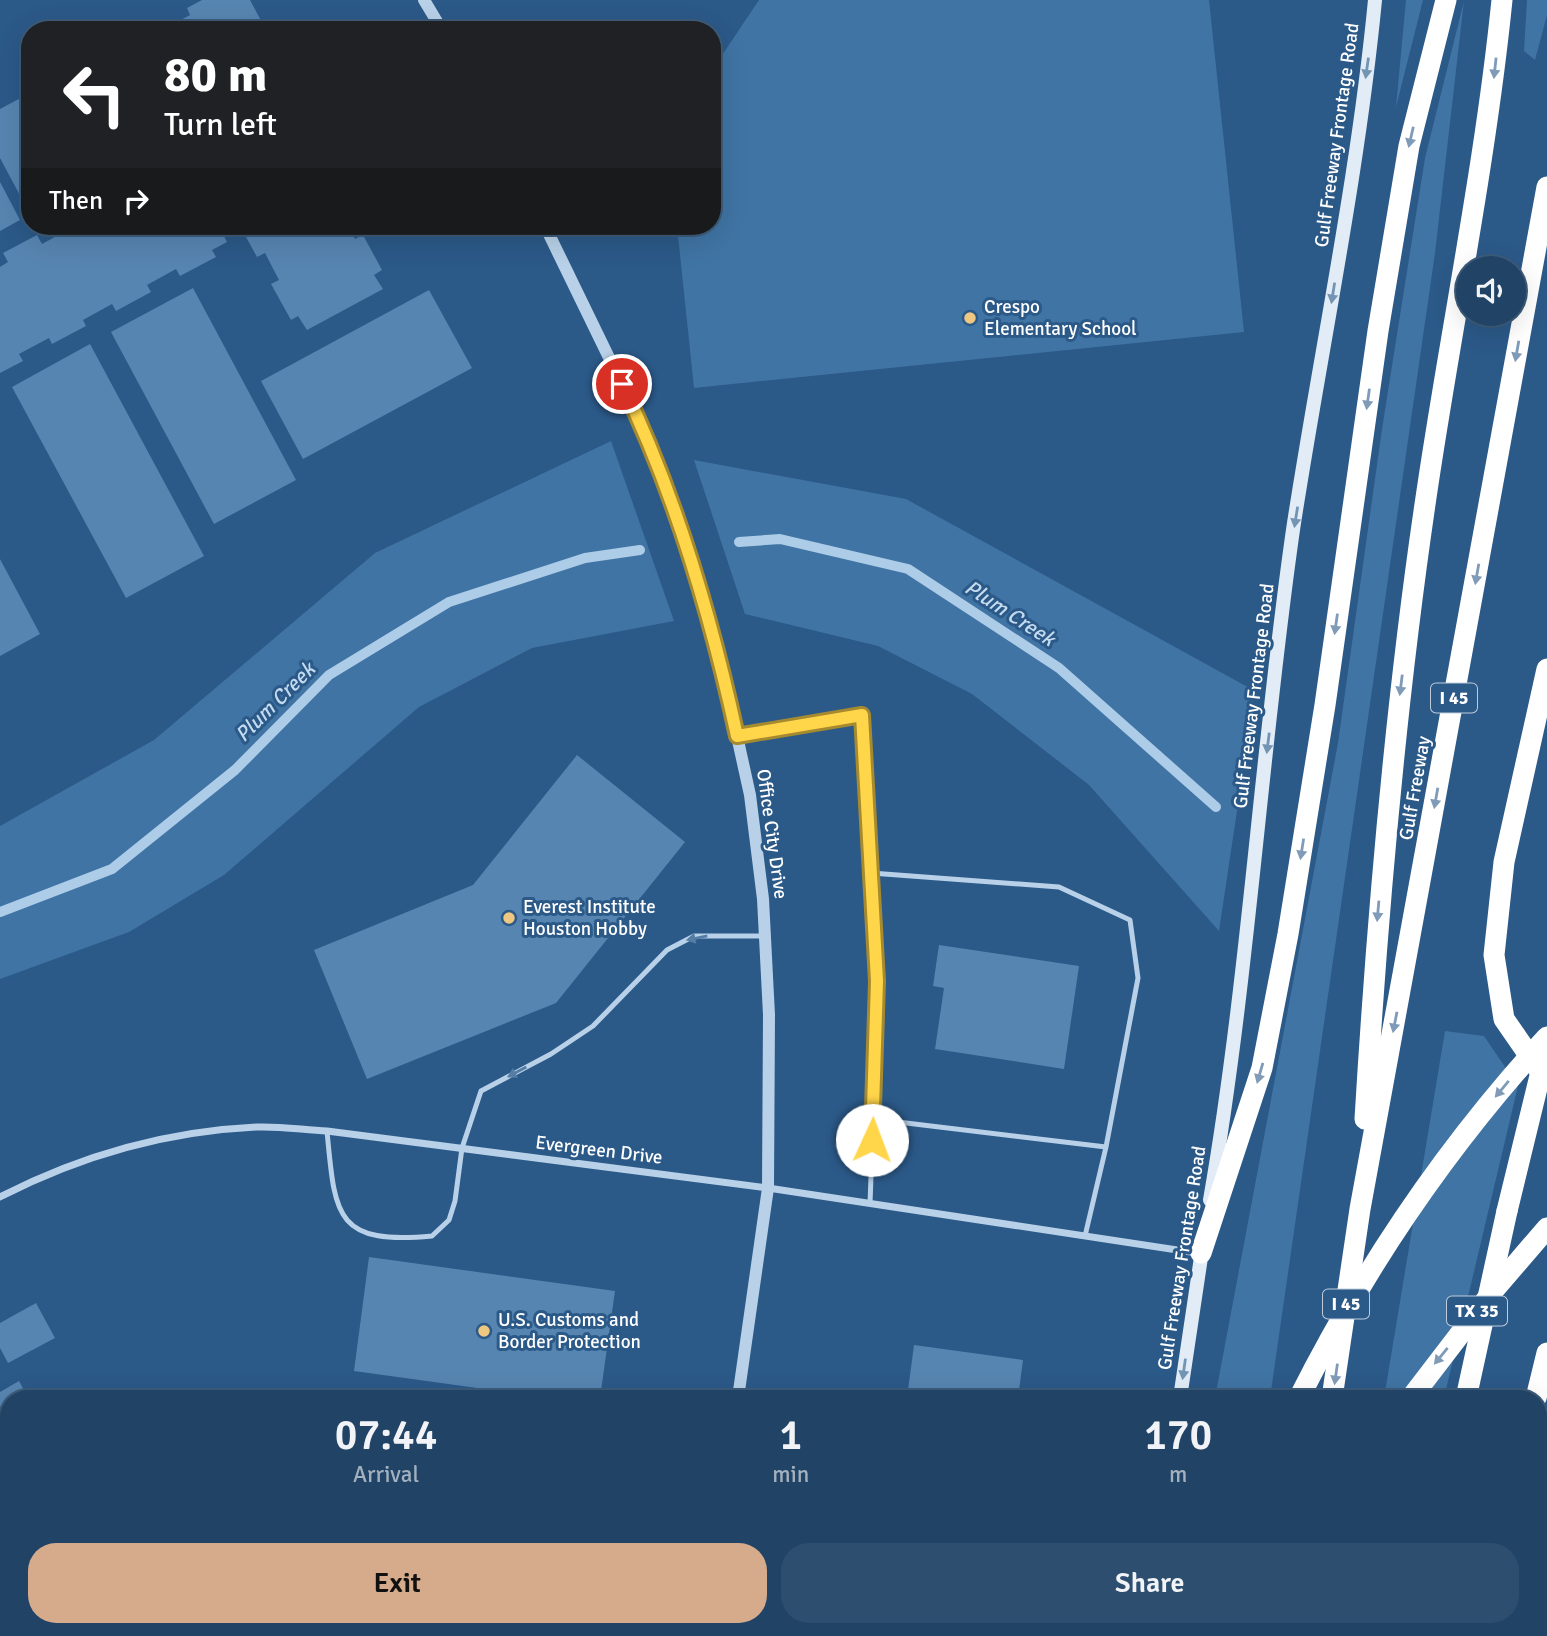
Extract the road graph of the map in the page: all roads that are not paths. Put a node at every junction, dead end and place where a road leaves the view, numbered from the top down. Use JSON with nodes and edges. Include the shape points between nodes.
{"nodes":[{"id":1,"x":424,"y":0,"type":"edge"},
{"id":2,"x":1375,"y":0,"type":"edge"},
{"id":3,"x":1446,"y":0,"type":"edge"},
{"id":4,"x":1502,"y":0,"type":"edge"},
{"id":5,"x":437,"y":21,"type":"edge"},
{"id":6,"x":1547,"y":187,"type":"edge"},
{"id":7,"x":549,"y":235,"type":"edge"},
{"id":8,"x":1547,"y":669,"type":"edge"},
{"id":9,"x":737,"y":736,"type":"junction"},
{"id":10,"x":871,"y":873,"type":"junction"},
{"id":11,"x":765,"y":936,"type":"junction"},
{"id":12,"x":1547,"y":1037,"type":"edge"},
{"id":13,"x":1547,"y":1047,"type":"edge"},
{"id":14,"x":1547,"y":1077,"type":"edge"},
{"id":15,"x":873,"y":1119,"type":"junction"},
{"id":16,"x":327,"y":1131,"type":"junction"},
{"id":17,"x":1106,"y":1147,"type":"junction"},
{"id":18,"x":462,"y":1149,"type":"junction"},
{"id":19,"x":768,"y":1188,"type":"junction"},
{"id":20,"x":0,"y":1197,"type":"edge"},
{"id":21,"x":870,"y":1203,"type":"junction"},
{"id":22,"x":1360,"y":1209,"type":"junction"},
{"id":23,"x":1547,"y":1227,"type":"edge"},
{"id":24,"x":1085,"y":1236,"type":"junction"},
{"id":25,"x":1201,"y":1254,"type":"junction"},
{"id":26,"x":1547,"y":1353,"type":"edge"},
{"id":27,"x":739,"y":1390,"type":"edge"},
{"id":28,"x":1181,"y":1390,"type":"edge"},
{"id":29,"x":1303,"y":1390,"type":"edge"},
{"id":30,"x":1333,"y":1390,"type":"edge"},
{"id":31,"x":1417,"y":1390,"type":"edge"},
{"id":32,"x":1468,"y":1390,"type":"edge"},
{"id":33,"x":1538,"y":1390,"type":"edge"}],
"edges":[{"from":1,"to":5,"type":"street"},
{"from":2,"to":25,"type":"main road","name":"Gulf Freeway Frontage Road","one_way":true,"via":[[1294,525],[1228,1096]]},
{"from":3,"to":25,"type":"highway","one_way":true,"via":[[1409,146],[1289,933],[1262,1068]]},
{"from":4,"to":22,"type":"highway","one_way":true,"via":[[1494,80],[1430,471],[1389,789]]},
{"from":6,"to":22,"type":"highway","name":"Gulf Freeway","number":"I 45","one_way":true},
{"from":7,"to":9,"type":"street","name":"Office City Drive","via":[[633,407],[673,506],[720,659]]},
{"from":8,"to":14,"type":"highway","via":[[1504,862],[1494,955],[1504,1019],[1535,1068]]},
{"from":9,"to":10,"type":"lane","via":[[862,715]]},
{"from":9,"to":11,"type":"street","name":"Office City Drive","via":[[750,794]]},
{"from":10,"to":15,"type":"lane","via":[[877,981]]},
{"from":10,"to":17,"type":"lane","via":[[1059,887],[1130,920],[1138,978]]},
{"from":11,"to":18,"type":"lane","one_way":true,"via":[[694,936],[667,950],[593,1026],[481,1091]]},
{"from":11,"to":19,"type":"street","name":"Office City Drive"},
{"from":12,"to":29,"type":"highway","one_way":true,"bridge":true,"via":[[1450,1152],[1413,1204],[1329,1338]]},
{"from":13,"to":32,"type":"highway","bridge":true},
{"from":15,"to":17,"type":"lane"},
{"from":15,"to":21,"type":"lane"},
{"from":16,"to":18,"type":"street","name":"Evergreen Drive"},
{"from":16,"to":18,"type":"lane","via":[[340,1213],[370,1236],[432,1236],[449,1220]]},
{"from":16,"to":20,"type":"street","name":"Evergreen Drive","via":[[259,1127],[181,1134],[99,1155]]},
{"from":17,"to":24,"type":"lane"},
{"from":18,"to":19,"type":"street","name":"Evergreen Drive"},
{"from":19,"to":21,"type":"street","name":"Evergreen Drive"},
{"from":19,"to":27,"type":"street","name":"Office City Drive"},
{"from":21,"to":24,"type":"street","name":"Evergreen Drive"},
{"from":22,"to":30,"type":"highway","name":"Gulf Freeway","number":"I 45","one_way":true},
{"from":23,"to":31,"type":"highway","number":"TX 35","one_way":true,"bridge":true},
{"from":24,"to":25,"type":"street","name":"Evergreen Drive"},
{"from":25,"to":28,"type":"main road","name":"Gulf Freeway Frontage Road","one_way":true},
{"from":26,"to":33,"type":"highway"}]}
